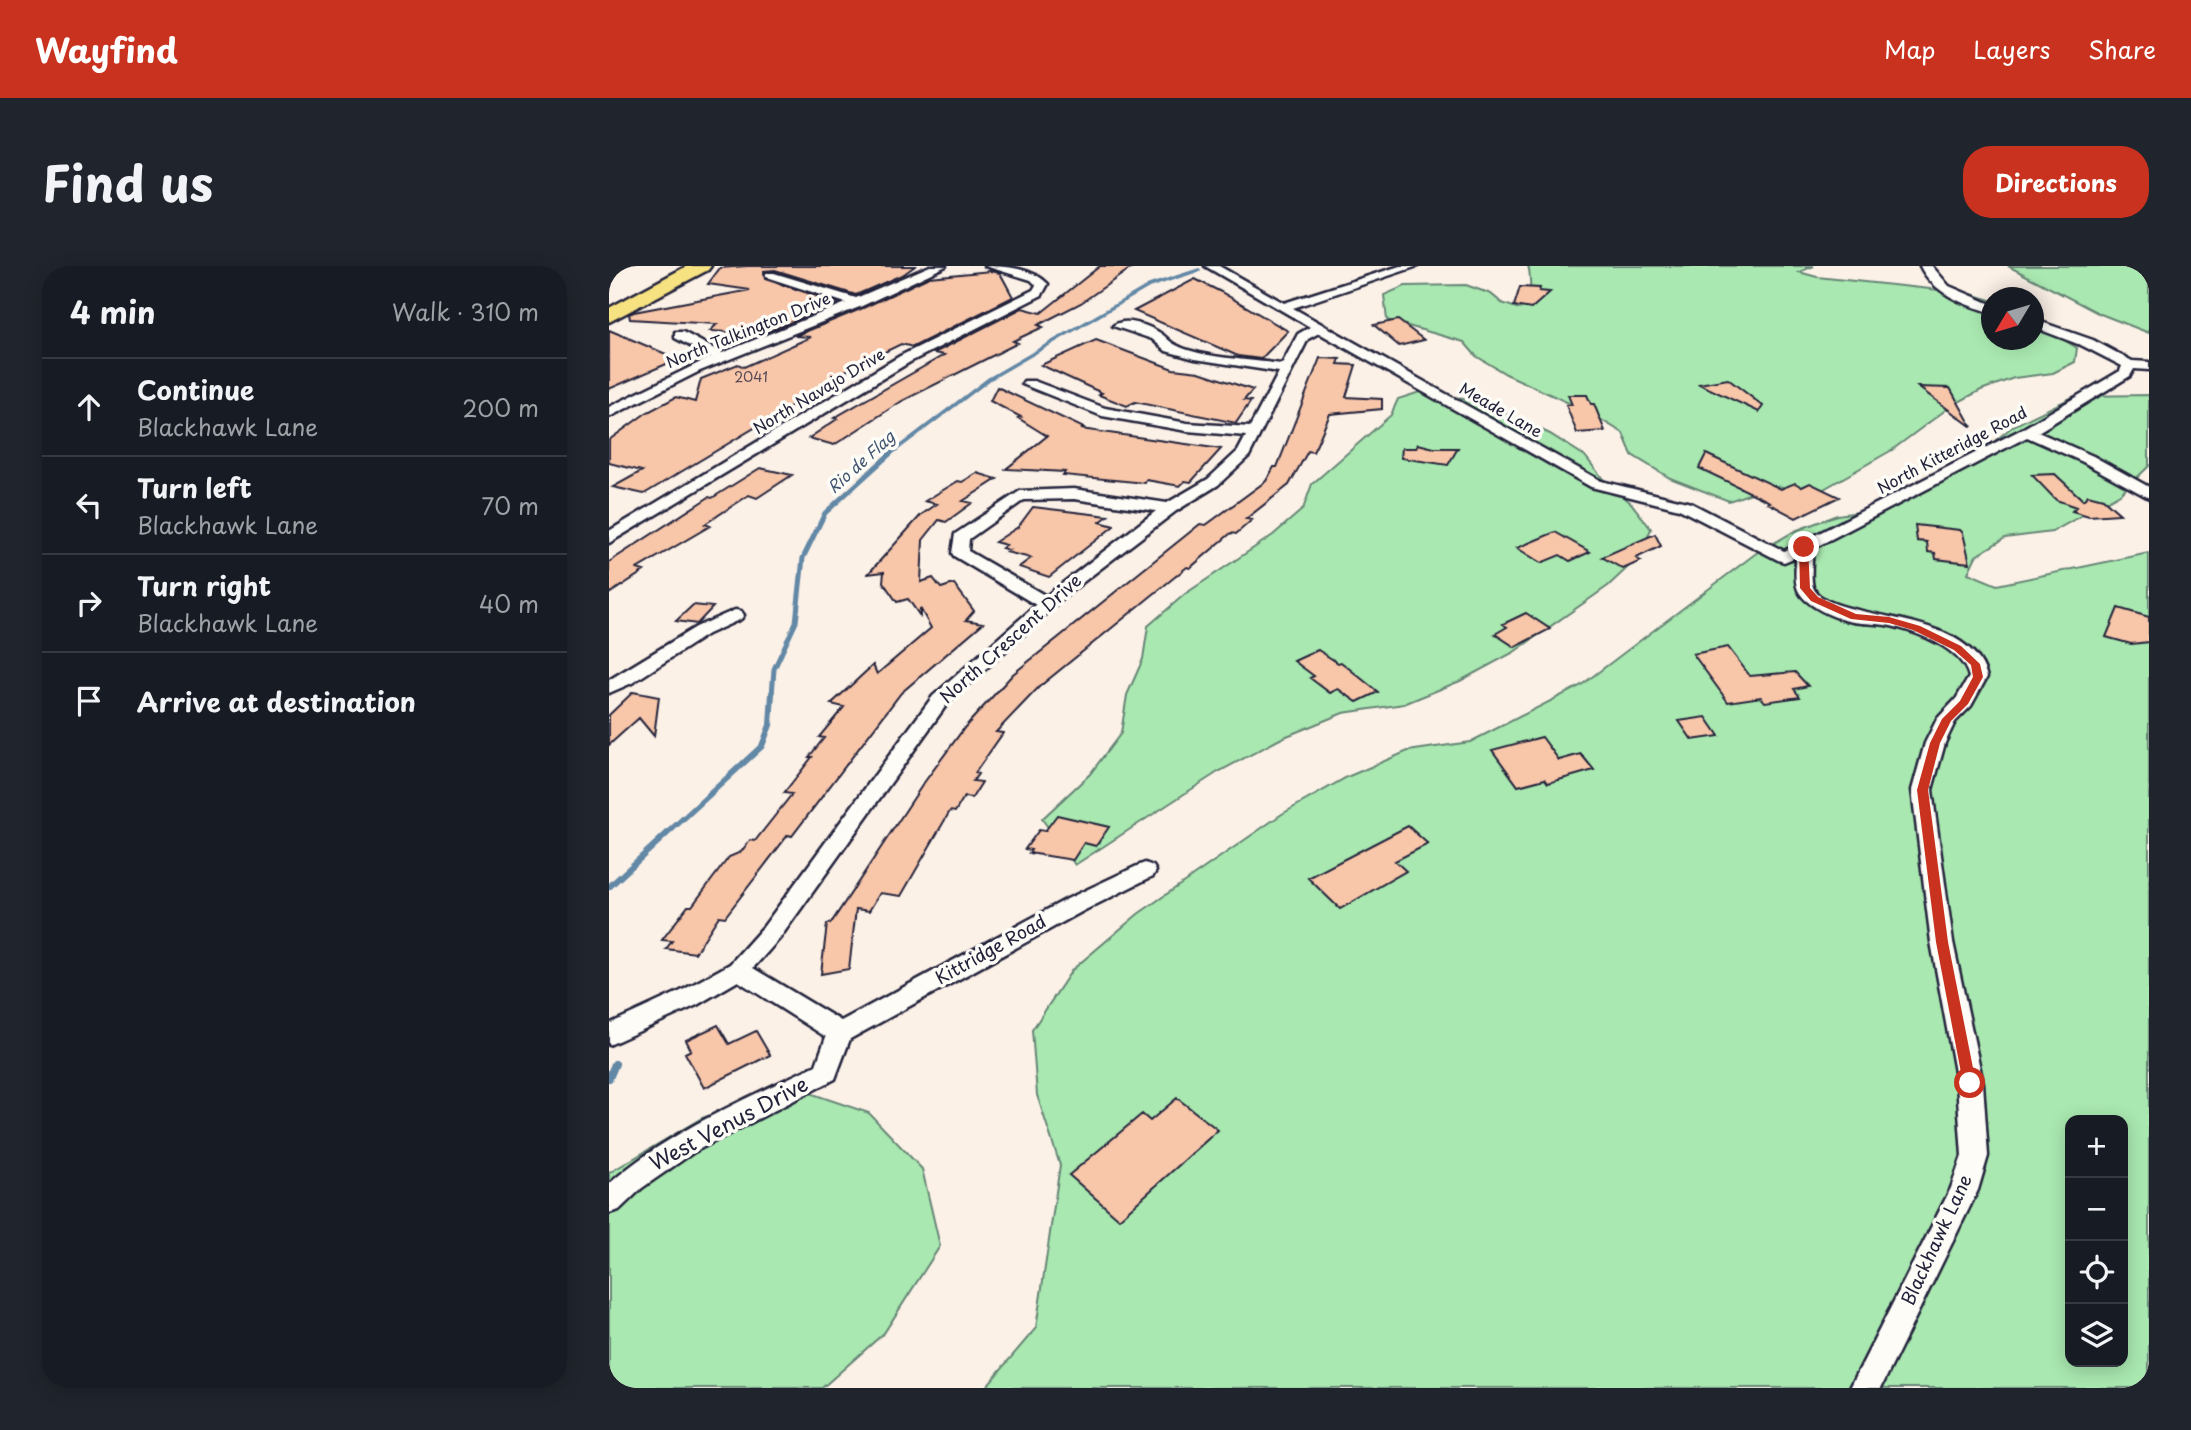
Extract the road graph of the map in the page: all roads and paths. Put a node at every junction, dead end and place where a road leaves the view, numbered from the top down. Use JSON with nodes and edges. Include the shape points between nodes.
{"nodes":[{"id":1,"x":701,"y":266,"type":"edge"},
{"id":2,"x":940,"y":266,"type":"edge"},
{"id":3,"x":992,"y":266,"type":"edge"},
{"id":4,"x":1210,"y":266,"type":"edge"},
{"id":5,"x":1412,"y":266,"type":"edge"},
{"id":6,"x":1926,"y":266,"type":"edge"},
{"id":7,"x":770,"y":275,"type":"dead end"},
{"id":8,"x":858,"y":303,"type":"junction"},
{"id":9,"x":1981,"y":304,"type":"edge"},
{"id":10,"x":1283,"y":307,"type":"junction"},
{"id":11,"x":609,"y":316,"type":"edge"},
{"id":12,"x":1119,"y":326,"type":"dead end"},
{"id":13,"x":1320,"y":327,"type":"junction"},
{"id":14,"x":2044,"y":327,"type":"edge"},
{"id":15,"x":679,"y":335,"type":"dead end"},
{"id":16,"x":722,"y":358,"type":"junction"},
{"id":17,"x":2129,"y":365,"type":"junction"},
{"id":18,"x":2149,"y":366,"type":"edge"},
{"id":19,"x":1287,"y":369,"type":"junction"},
{"id":20,"x":1028,"y":384,"type":"dead end"},
{"id":21,"x":609,"y":413,"type":"edge"},
{"id":22,"x":1253,"y":432,"type":"junction"},
{"id":23,"x":2027,"y":432,"type":"junction"},
{"id":24,"x":2149,"y":493,"type":"edge"},
{"id":25,"x":1170,"y":508,"type":"junction"},
{"id":26,"x":609,"y":538,"type":"edge"},
{"id":27,"x":1794,"y":552,"type":"junction"},
{"id":28,"x":1047,"y":604,"type":"junction"},
{"id":29,"x":735,"y":615,"type":"dead end"},
{"id":30,"x":609,"y":687,"type":"edge"},
{"id":31,"x":1145,"y":871,"type":"dead end"},
{"id":32,"x":738,"y":970,"type":"junction"},
{"id":33,"x":840,"y":1033,"type":"junction"},
{"id":34,"x":609,"y":1035,"type":"edge"},
{"id":35,"x":609,"y":1201,"type":"edge"},
{"id":36,"x":1865,"y":1388,"type":"edge"}],
"edges":[{"from":1,"to":11,"type":"main road"},
{"from":2,"to":8,"type":"street","name":"North Talkington Drive"},
{"from":3,"to":26,"type":"street","name":"North Navajo Drive","via":[[1042,284],[1038,292],[905,359]]},
{"from":4,"to":10,"type":"street","name":"Meade Lane"},
{"from":5,"to":10,"type":"street"},
{"from":6,"to":9,"type":"street","via":[[1941,286]]},
{"from":7,"to":8,"type":"street"},
{"from":8,"to":16,"type":"street","name":"North Talkington Drive"},
{"from":10,"to":13,"type":"street","name":"Meade Lane"},
{"from":12,"to":19,"type":"street","via":[[1132,326],[1157,336],[1171,348],[1200,356]]},
{"from":13,"to":19,"type":"street","name":"North Crescent Drive","via":[[1303,337]]},
{"from":13,"to":27,"type":"street","name":"Meade Lane","via":[[1596,484],[1685,506]]},
{"from":14,"to":17,"type":"street"},
{"from":15,"to":16,"type":"street"},
{"from":16,"to":21,"type":"street","name":"North Talkington Drive"},
{"from":17,"to":18,"type":"street"},
{"from":17,"to":23,"type":"street","name":"North Kitteridge Road","via":[[2125,373]]},
{"from":19,"to":22,"type":"street","name":"North Crescent Drive"},
{"from":20,"to":22,"type":"street","via":[[1102,412],[1187,427]]},
{"from":22,"to":25,"type":"street","name":"North Crescent Drive","via":[[1244,453],[1213,482]]},
{"from":23,"to":24,"type":"street","via":[[2088,458]]},
{"from":23,"to":27,"type":"street","name":"North Kitteridge Road"},
{"from":25,"to":28,"type":"street","name":"North Crescent Drive"},
{"from":25,"to":28,"type":"street","via":[[1074,494],[1020,496],[961,537],[960,553]]},
{"from":27,"to":36,"type":"street","name":"Blackhawk Lane","via":[[1805,588],[1814,599],[1854,617],[1917,628],[1958,648],[1975,664],[1978,677],[1935,743],[1922,790],[1942,942],[1970,1083],[1975,1156],[1963,1190]]},
{"from":28,"to":32,"type":"street","name":"North Crescent Drive","via":[[940,700],[772,932]]},
{"from":29,"to":30,"type":"street","via":[[703,628]]},
{"from":31,"to":33,"type":"street","name":"Kittridge Road"},
{"from":32,"to":33,"type":"street"},
{"from":32,"to":34,"type":"street","name":"North Crescent Drive"},
{"from":33,"to":35,"type":"street","name":"West Venus Drive","via":[[826,1072],[677,1148],[635,1175]]}]}
